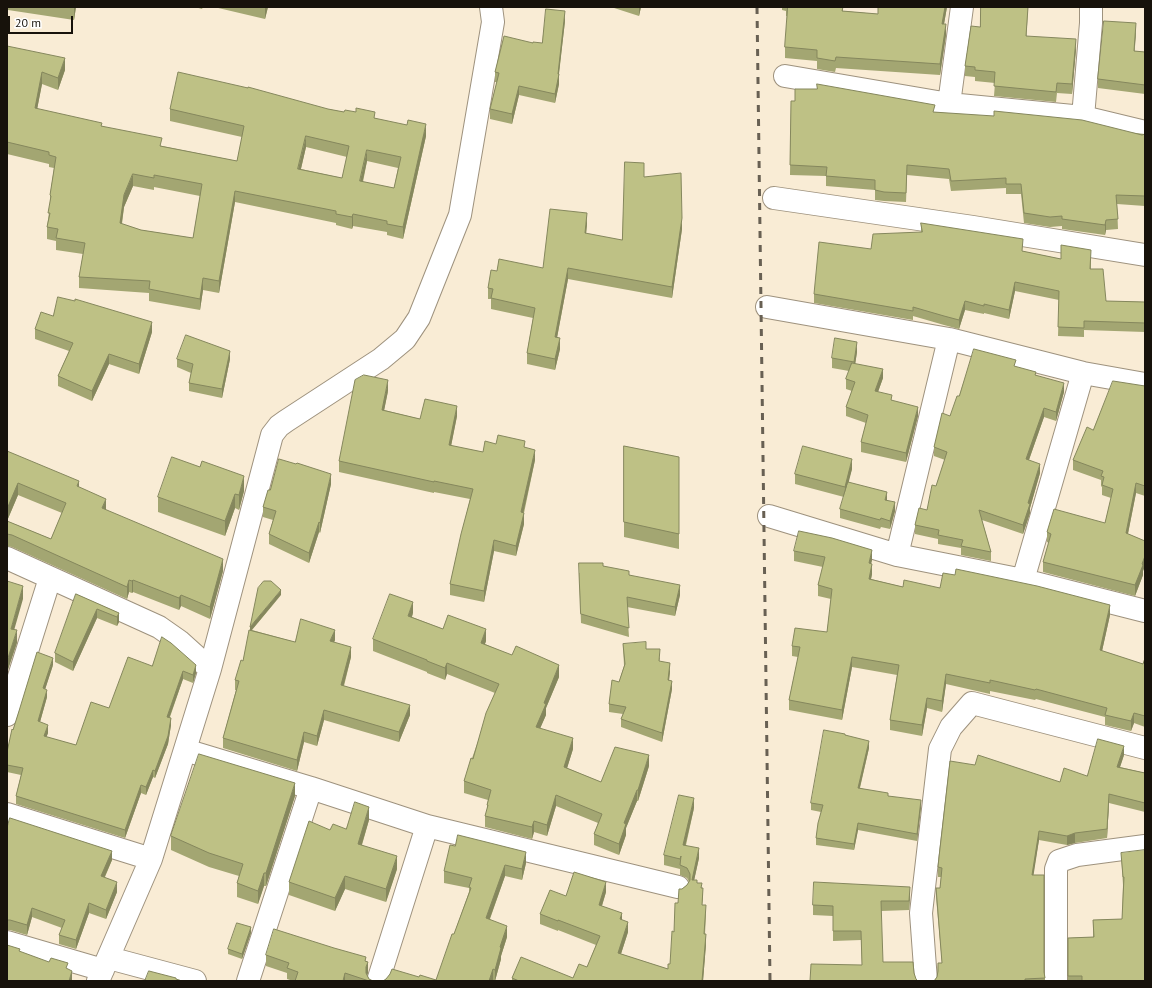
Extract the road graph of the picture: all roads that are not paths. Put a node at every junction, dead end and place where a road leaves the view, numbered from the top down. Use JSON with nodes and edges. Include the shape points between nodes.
{"nodes":[{"id":1,"x":490,"y":7,"type":"edge"},
{"id":2,"x":962,"y":7,"type":"edge"},
{"id":3,"x":1091,"y":7,"type":"edge"},
{"id":4,"x":785,"y":76,"type":"dead end"},
{"id":5,"x":949,"y":104,"type":"junction"},
{"id":6,"x":1083,"y":117,"type":"junction"},
{"id":7,"x":1145,"y":132,"type":"edge"},
{"id":8,"x":774,"y":198,"type":"dead end"},
{"id":9,"x":1145,"y":255,"type":"edge"},
{"id":10,"x":766,"y":307,"type":"dead end"},
{"id":11,"x":950,"y":339,"type":"junction"},
{"id":12,"x":1083,"y":373,"type":"junction"},
{"id":13,"x":1145,"y":384,"type":"edge"},
{"id":14,"x":768,"y":516,"type":"dead end"},
{"id":15,"x":897,"y":555,"type":"junction"},
{"id":16,"x":7,"y":558,"type":"edge"},
{"id":17,"x":50,"y":578,"type":"junction"},
{"id":18,"x":1023,"y":580,"type":"junction"},
{"id":19,"x":1145,"y":611,"type":"edge"},
{"id":20,"x":210,"y":669,"type":"junction"},
{"id":21,"x":7,"y":715,"type":"edge"},
{"id":22,"x":1145,"y":748,"type":"edge"},
{"id":23,"x":185,"y":750,"type":"junction"},
{"id":24,"x":311,"y":788,"type":"junction"},
{"id":25,"x":7,"y":814,"type":"edge"},
{"id":26,"x":427,"y":826,"type":"junction"},
{"id":27,"x":1145,"y":846,"type":"edge"},
{"id":28,"x":150,"y":859,"type":"junction"},
{"id":29,"x":678,"y":887,"type":"dead end"},
{"id":30,"x":7,"y":942,"type":"edge"},
{"id":31,"x":103,"y":970,"type":"edge"},
{"id":32,"x":195,"y":981,"type":"edge"},
{"id":33,"x":248,"y":981,"type":"edge"},
{"id":34,"x":378,"y":981,"type":"edge"},
{"id":35,"x":926,"y":981,"type":"edge"},
{"id":36,"x":1056,"y":981,"type":"edge"}],
"edges":[{"from":1,"to":20,"type":"street","via":[[493,22],[460,215],[419,318],[405,339],[381,359],[286,421],[272,435]]},
{"from":2,"to":5,"type":"street"},
{"from":3,"to":6,"type":"street"},
{"from":4,"to":5,"type":"street"},
{"from":5,"to":6,"type":"street"},
{"from":6,"to":7,"type":"street"},
{"from":8,"to":9,"type":"street"},
{"from":10,"to":11,"type":"street"},
{"from":11,"to":12,"type":"street"},
{"from":11,"to":15,"type":"street"},
{"from":12,"to":13,"type":"street"},
{"from":12,"to":18,"type":"street"},
{"from":14,"to":15,"type":"street"},
{"from":15,"to":18,"type":"street"},
{"from":16,"to":17,"type":"street"},
{"from":17,"to":20,"type":"street","via":[[159,627]]},
{"from":17,"to":21,"type":"street"},
{"from":18,"to":19,"type":"street"},
{"from":20,"to":23,"type":"street"},
{"from":22,"to":35,"type":"street","via":[[972,703],[950,727],[940,749],[921,913]]},
{"from":23,"to":24,"type":"street"},
{"from":23,"to":28,"type":"street"},
{"from":24,"to":26,"type":"street"},
{"from":24,"to":33,"type":"street"},
{"from":25,"to":28,"type":"street"},
{"from":26,"to":29,"type":"street"},
{"from":26,"to":34,"type":"street"},
{"from":27,"to":36,"type":"street","via":[[1077,855],[1059,861],[1056,869]]},
{"from":28,"to":31,"type":"street"},
{"from":30,"to":31,"type":"street"},
{"from":31,"to":32,"type":"street"}]}
